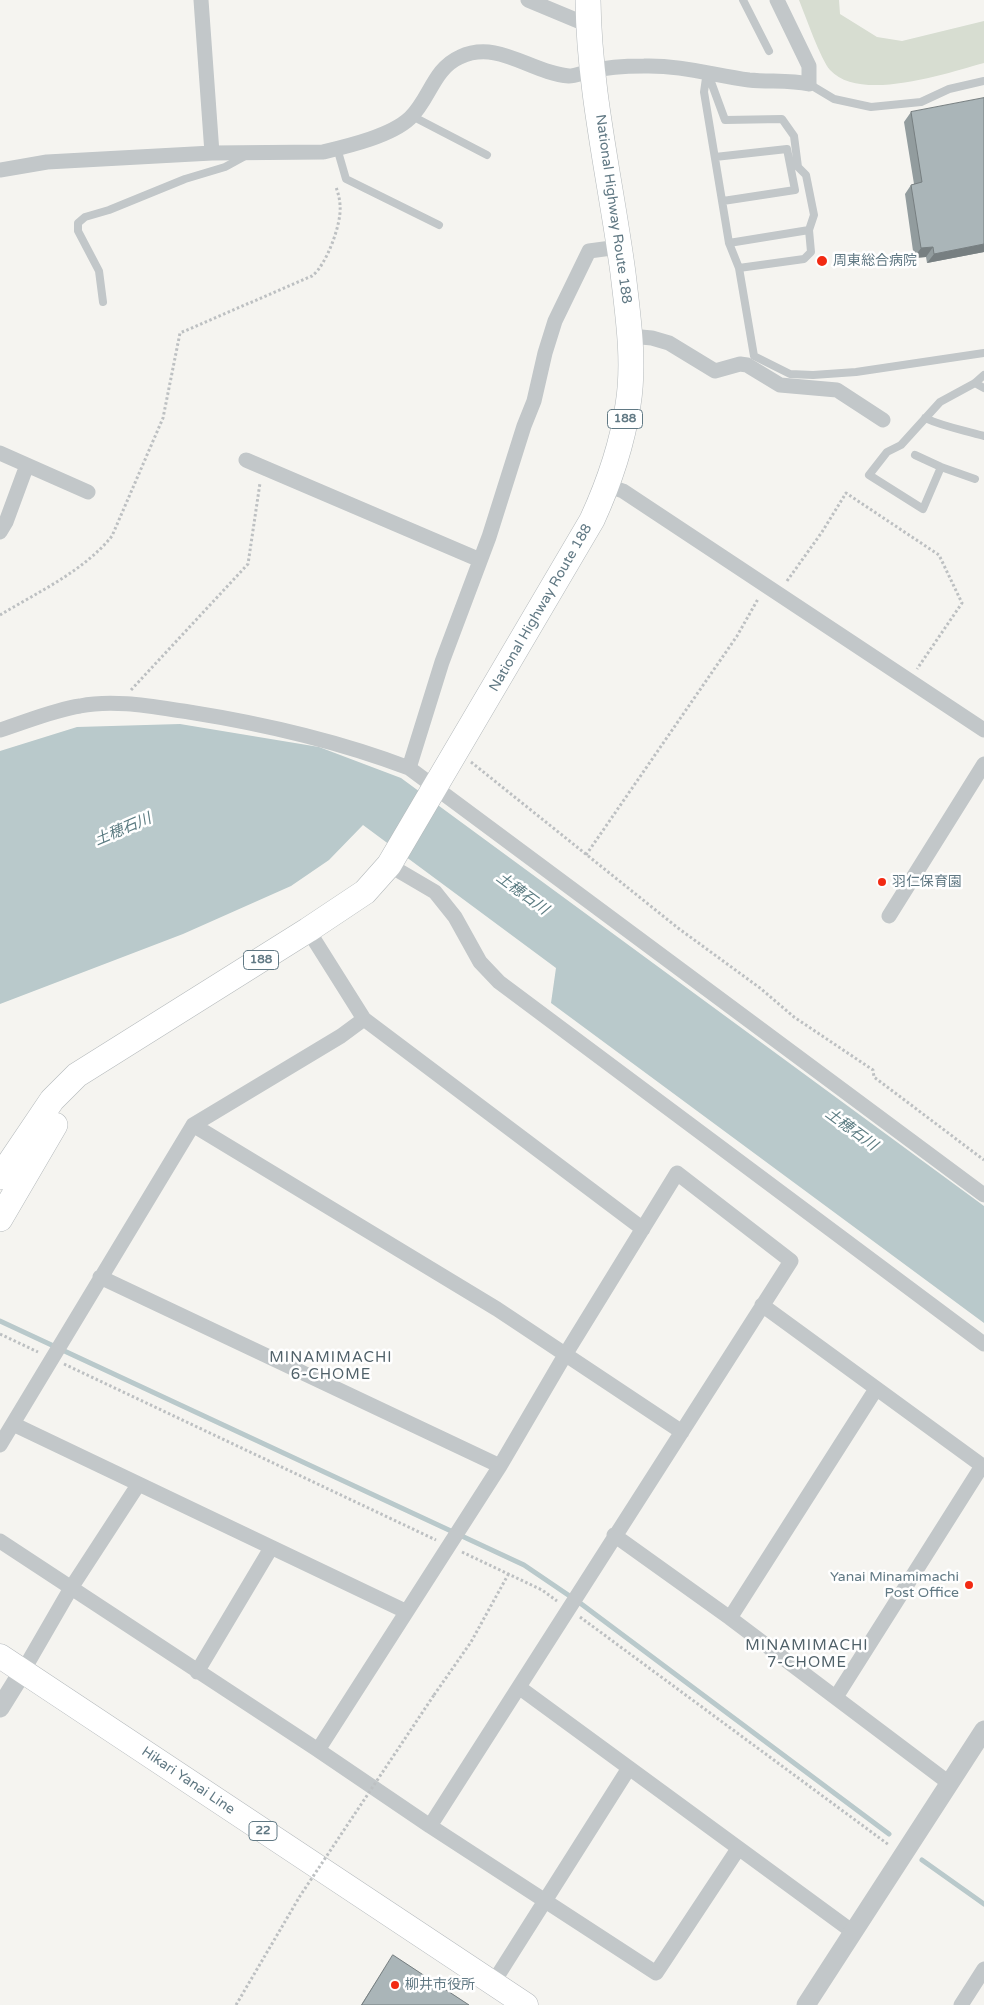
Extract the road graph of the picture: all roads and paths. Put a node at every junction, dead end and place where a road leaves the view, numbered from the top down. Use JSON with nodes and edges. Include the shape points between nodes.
{"nodes":[{"id":1,"x":201,"y":0,"type":"edge"},
{"id":2,"x":528,"y":0,"type":"edge"},
{"id":3,"x":588,"y":0,"type":"edge"},
{"id":4,"x":743,"y":0,"type":"edge"},
{"id":5,"x":777,"y":0,"type":"edge"},
{"id":6,"x":588,"y":25,"type":"junction"},
{"id":7,"x":769,"y":51,"type":"dead end"},
{"id":8,"x":593,"y":70,"type":"junction"},
{"id":9,"x":707,"y":71,"type":"junction"},
{"id":10,"x":984,"y":81,"type":"edge"},
{"id":11,"x":809,"y":84,"type":"junction"},
{"id":12,"x":412,"y":116,"type":"junction"},
{"id":13,"x":337,"y":148,"type":"junction"},
{"id":14,"x":212,"y":153,"type":"junction"},
{"id":15,"x":248,"y":154,"type":"junction"},
{"id":16,"x":487,"y":155,"type":"dead end"},
{"id":17,"x":715,"y":157,"type":"junction"},
{"id":18,"x":0,"y":170,"type":"edge"},
{"id":19,"x":335,"y":185,"type":"dead end"},
{"id":20,"x":723,"y":201,"type":"junction"},
{"id":21,"x":439,"y":226,"type":"dead end"},
{"id":22,"x":808,"y":230,"type":"junction"},
{"id":23,"x":729,"y":243,"type":"junction"},
{"id":24,"x":619,"y":247,"type":"junction"},
{"id":25,"x":739,"y":268,"type":"junction"},
{"id":26,"x":103,"y":302,"type":"dead end"},
{"id":27,"x":630,"y":336,"type":"junction"},
{"id":28,"x":984,"y":353,"type":"edge"},
{"id":29,"x":984,"y":375,"type":"edge"},
{"id":30,"x":975,"y":383,"type":"junction"},
{"id":31,"x":984,"y":388,"type":"edge"},
{"id":32,"x":925,"y":418,"type":"junction"},
{"id":33,"x":884,"y":420,"type":"dead end"},
{"id":34,"x":984,"y":436,"type":"edge"},
{"id":35,"x":0,"y":453,"type":"edge"},
{"id":36,"x":915,"y":455,"type":"dead end"},
{"id":37,"x":246,"y":460,"type":"dead end"},
{"id":38,"x":27,"y":465,"type":"junction"},
{"id":39,"x":941,"y":467,"type":"junction"},
{"id":40,"x":261,"y":468,"type":"junction"},
{"id":41,"x":975,"y":479,"type":"dead end"},
{"id":42,"x":608,"y":486,"type":"junction"},
{"id":43,"x":88,"y":492,"type":"dead end"},
{"id":44,"x":0,"y":532,"type":"edge"},
{"id":45,"x":480,"y":560,"type":"junction"},
{"id":46,"x":772,"y":590,"type":"junction"},
{"id":47,"x":0,"y":615,"type":"edge"},
{"id":48,"x":910,"y":681,"type":"junction"},
{"id":49,"x":121,"y":704,"type":"junction"},
{"id":50,"x":0,"y":730,"type":"edge"},
{"id":51,"x":984,"y":730,"type":"edge"},
{"id":52,"x":984,"y":764,"type":"edge"},
{"id":53,"x":409,"y":768,"type":"junction"},
{"id":54,"x":486,"y":776,"type":"dead end"},
{"id":55,"x":434,"y":790,"type":"junction"},
{"id":56,"x":586,"y":856,"type":"junction"},
{"id":57,"x":392,"y":860,"type":"junction"},
{"id":58,"x":889,"y":916,"type":"dead end"},
{"id":59,"x":308,"y":930,"type":"junction"},
{"id":60,"x":364,"y":1019,"type":"junction"},
{"id":61,"x":116,"y":1052,"type":"junction"},
{"id":62,"x":193,"y":1125,"type":"junction"},
{"id":63,"x":984,"y":1160,"type":"edge"},
{"id":64,"x":0,"y":1177,"type":"edge"},
{"id":65,"x":984,"y":1196,"type":"edge"},
{"id":66,"x":0,"y":1219,"type":"edge"},
{"id":67,"x":643,"y":1229,"type":"junction"},
{"id":68,"x":100,"y":1278,"type":"junction"},
{"id":69,"x":762,"y":1305,"type":"junction"},
{"id":70,"x":0,"y":1334,"type":"edge"},
{"id":71,"x":984,"y":1344,"type":"edge"},
{"id":72,"x":565,"y":1355,"type":"junction"},
{"id":73,"x":52,"y":1358,"type":"junction"},
{"id":74,"x":876,"y":1389,"type":"junction"},
{"id":75,"x":13,"y":1424,"type":"junction"},
{"id":76,"x":682,"y":1432,"type":"junction"},
{"id":77,"x":0,"y":1445,"type":"edge"},
{"id":78,"x":500,"y":1466,"type":"junction"},
{"id":79,"x":983,"y":1467,"type":"edge"},
{"id":80,"x":138,"y":1485,"type":"junction"},
{"id":81,"x":614,"y":1535,"type":"junction"},
{"id":82,"x":0,"y":1541,"type":"edge"},
{"id":83,"x":448,"y":1546,"type":"junction"},
{"id":84,"x":272,"y":1548,"type":"junction"},
{"id":85,"x":509,"y":1573,"type":"junction"},
{"id":86,"x":71,"y":1588,"type":"junction"},
{"id":87,"x":568,"y":1609,"type":"junction"},
{"id":88,"x":405,"y":1611,"type":"junction"},
{"id":89,"x":730,"y":1618,"type":"junction"},
{"id":90,"x":0,"y":1656,"type":"edge"},
{"id":91,"x":23,"y":1671,"type":"junction"},
{"id":92,"x":197,"y":1672,"type":"junction"},
{"id":93,"x":520,"y":1688,"type":"junction"},
{"id":94,"x":836,"y":1697,"type":"junction"},
{"id":95,"x":0,"y":1708,"type":"edge"},
{"id":96,"x":984,"y":1730,"type":"edge"},
{"id":97,"x":318,"y":1750,"type":"junction"},
{"id":98,"x":629,"y":1768,"type":"junction"},
{"id":99,"x":949,"y":1783,"type":"junction"},
{"id":100,"x":430,"y":1826,"type":"junction"},
{"id":101,"x":891,"y":1847,"type":"dead end"},
{"id":102,"x":738,"y":1849,"type":"junction"},
{"id":103,"x":545,"y":1902,"type":"junction"},
{"id":104,"x":853,"y":1932,"type":"junction"},
{"id":105,"x":984,"y":1969,"type":"edge"},
{"id":106,"x":493,"y":1983,"type":"junction"},
{"id":107,"x":236,"y":2005,"type":"edge"},
{"id":108,"x":526,"y":2005,"type":"edge"},
{"id":109,"x":806,"y":2005,"type":"edge"},
{"id":110,"x":961,"y":2005,"type":"edge"}],
"edges":[{"from":1,"to":14,"type":"street"},
{"from":2,"to":6,"type":"street"},
{"from":3,"to":6,"type":"highway","name":"National Highway Route 188","number":"188"},
{"from":4,"to":7,"type":"lane"},
{"from":5,"to":11,"type":"street","via":[[809,66]]},
{"from":6,"to":8,"type":"highway","name":"National Highway Route 188","number":"188"},
{"from":8,"to":9,"type":"street","via":[[672,66]]},
{"from":8,"to":12,"type":"street","via":[[570,76],[545,71],[499,52],[480,51],[460,57],[442,68]]},
{"from":8,"to":24,"type":"highway","name":"National Highway Route 188","number":"188"},
{"from":9,"to":11,"type":"street","via":[[748,80]]},
{"from":9,"to":17,"type":"lane","via":[[704,92]]},
{"from":9,"to":22,"type":"lane","via":[[725,120],[782,119],[794,136],[798,167],[806,175],[814,216]]},
{"from":10,"to":11,"type":"lane","via":[[949,89],[921,102],[871,107],[834,99]]},
{"from":12,"to":13,"type":"street","via":[[400,126]]},
{"from":12,"to":16,"type":"lane"},
{"from":13,"to":15,"type":"street","via":[[323,152]]},
{"from":13,"to":21,"type":"lane","via":[[346,179]]},
{"from":14,"to":15,"type":"street"},
{"from":14,"to":18,"type":"street","via":[[46,162]]},
{"from":15,"to":26,"type":"lane","via":[[242,160],[85,217],[78,223],[78,231],[99,271]]},
{"from":17,"to":20,"type":"lane"},
{"from":17,"to":20,"type":"lane","via":[[787,149],[795,190]]},
{"from":19,"to":47,"type":"path","via":[[341,208],[328,255],[320,270],[180,333],[163,418],[112,536],[99,552],[65,576]]},
{"from":20,"to":23,"type":"lane"},
{"from":22,"to":23,"type":"lane"},
{"from":22,"to":25,"type":"lane","via":[[811,252],[804,260]]},
{"from":23,"to":25,"type":"lane"},
{"from":24,"to":27,"type":"highway","name":"National Highway Route 188","number":"188"},
{"from":24,"to":45,"type":"street","via":[[590,252],[555,321],[534,402]]},
{"from":25,"to":28,"type":"lane","via":[[754,356],[790,374],[856,372]]},
{"from":27,"to":33,"type":"street","via":[[669,343],[715,370],[747,365],[780,385],[837,390]]},
{"from":27,"to":42,"type":"highway","name":"National Highway Route 188","number":"188","via":[[628,404]]},
{"from":29,"to":30,"type":"lane"},
{"from":30,"to":31,"type":"lane"},
{"from":30,"to":32,"type":"lane","via":[[940,402]]},
{"from":32,"to":34,"type":"lane"},
{"from":32,"to":39,"type":"lane","via":[[901,445],[888,452],[869,475],[923,509]]},
{"from":35,"to":38,"type":"street"},
{"from":36,"to":39,"type":"lane"},
{"from":37,"to":40,"type":"street"},
{"from":38,"to":43,"type":"street"},
{"from":38,"to":44,"type":"street"},
{"from":39,"to":41,"type":"lane"},
{"from":40,"to":45,"type":"street"},
{"from":40,"to":49,"type":"path","via":[[248,564],[123,698]]},
{"from":42,"to":46,"type":"street","via":[[623,491]]},
{"from":42,"to":55,"type":"highway","name":"National Highway Route 188","number":"188","via":[[592,520]]},
{"from":45,"to":53,"type":"street","via":[[442,662]]},
{"from":46,"to":48,"type":"street"},
{"from":46,"to":48,"type":"path","via":[[822,532],[846,493],[939,555],[962,603]]},
{"from":46,"to":56,"type":"path"},
{"from":48,"to":51,"type":"street"},
{"from":49,"to":50,"type":"street","via":[[80,705]]},
{"from":49,"to":53,"type":"street","via":[[234,719],[303,734],[360,749]]},
{"from":52,"to":58,"type":"street"},
{"from":53,"to":55,"type":"street"},
{"from":54,"to":56,"type":"path"},
{"from":55,"to":57,"type":"highway","name":"National Highway Route 188","number":"188"},
{"from":55,"to":65,"type":"street"},
{"from":56,"to":63,"type":"path","via":[[794,1017],[874,1070],[874,1077]]},
{"from":57,"to":59,"type":"highway","name":"National Highway Route 188","number":"188","via":[[365,892]]},
{"from":57,"to":71,"type":"street","via":[[435,892],[455,917],[480,962],[499,982]]},
{"from":59,"to":60,"type":"street"},
{"from":59,"to":61,"type":"highway","name":"National Highway Route 188","number":"188"},
{"from":60,"to":62,"type":"street"},
{"from":60,"to":67,"type":"street"},
{"from":61,"to":64,"type":"highway","name":"National Highway Route 188","number":"188","via":[[77,1075],[52,1100]]},
{"from":61,"to":66,"type":"highway","name":"National Highway Route 188","number":"188","via":[[64,1112]]},
{"from":62,"to":68,"type":"street"},
{"from":62,"to":72,"type":"street","via":[[489,1304]]},
{"from":67,"to":69,"type":"street","via":[[677,1173],[791,1261]]},
{"from":67,"to":72,"type":"street"},
{"from":68,"to":73,"type":"street"},
{"from":68,"to":78,"type":"street"},
{"from":69,"to":74,"type":"street"},
{"from":69,"to":76,"type":"street"},
{"from":70,"to":73,"type":"path"},
{"from":72,"to":76,"type":"street"},
{"from":72,"to":78,"type":"street"},
{"from":73,"to":75,"type":"street"},
{"from":73,"to":83,"type":"path"},
{"from":74,"to":79,"type":"street"},
{"from":74,"to":89,"type":"street"},
{"from":75,"to":77,"type":"street"},
{"from":75,"to":80,"type":"street"},
{"from":76,"to":81,"type":"street"},
{"from":78,"to":83,"type":"street"},
{"from":79,"to":94,"type":"street"},
{"from":80,"to":84,"type":"street"},
{"from":80,"to":86,"type":"street"},
{"from":81,"to":87,"type":"street"},
{"from":81,"to":89,"type":"street"},
{"from":82,"to":86,"type":"street"},
{"from":83,"to":85,"type":"path"},
{"from":83,"to":88,"type":"street"},
{"from":84,"to":88,"type":"street"},
{"from":84,"to":92,"type":"street"},
{"from":85,"to":87,"type":"path","via":[[542,1590]]},
{"from":85,"to":107,"type":"path","bridge":true,"via":[[471,1642],[300,1896]]},
{"from":86,"to":91,"type":"street"},
{"from":86,"to":92,"type":"street"},
{"from":87,"to":93,"type":"street"},
{"from":87,"to":101,"type":"path"},
{"from":88,"to":97,"type":"street"},
{"from":89,"to":94,"type":"street"},
{"from":90,"to":91,"type":"main road","name":"Hikari Yanai Line","number":"22"},
{"from":91,"to":95,"type":"street"},
{"from":91,"to":106,"type":"main road","name":"Hikari Yanai Line","number":"22"},
{"from":92,"to":97,"type":"street"},
{"from":93,"to":98,"type":"street"},
{"from":93,"to":100,"type":"street"},
{"from":94,"to":99,"type":"street"},
{"from":96,"to":99,"type":"street"},
{"from":97,"to":100,"type":"street"},
{"from":98,"to":102,"type":"street"},
{"from":98,"to":103,"type":"street"},
{"from":99,"to":104,"type":"street"},
{"from":100,"to":103,"type":"street"},
{"from":102,"to":103,"type":"street","via":[[656,1974]]},
{"from":102,"to":104,"type":"street"},
{"from":103,"to":106,"type":"street"},
{"from":104,"to":109,"type":"street"},
{"from":105,"to":110,"type":"street"},
{"from":106,"to":108,"type":"main road","name":"Hikari Yanai Line","number":"22"}]}
